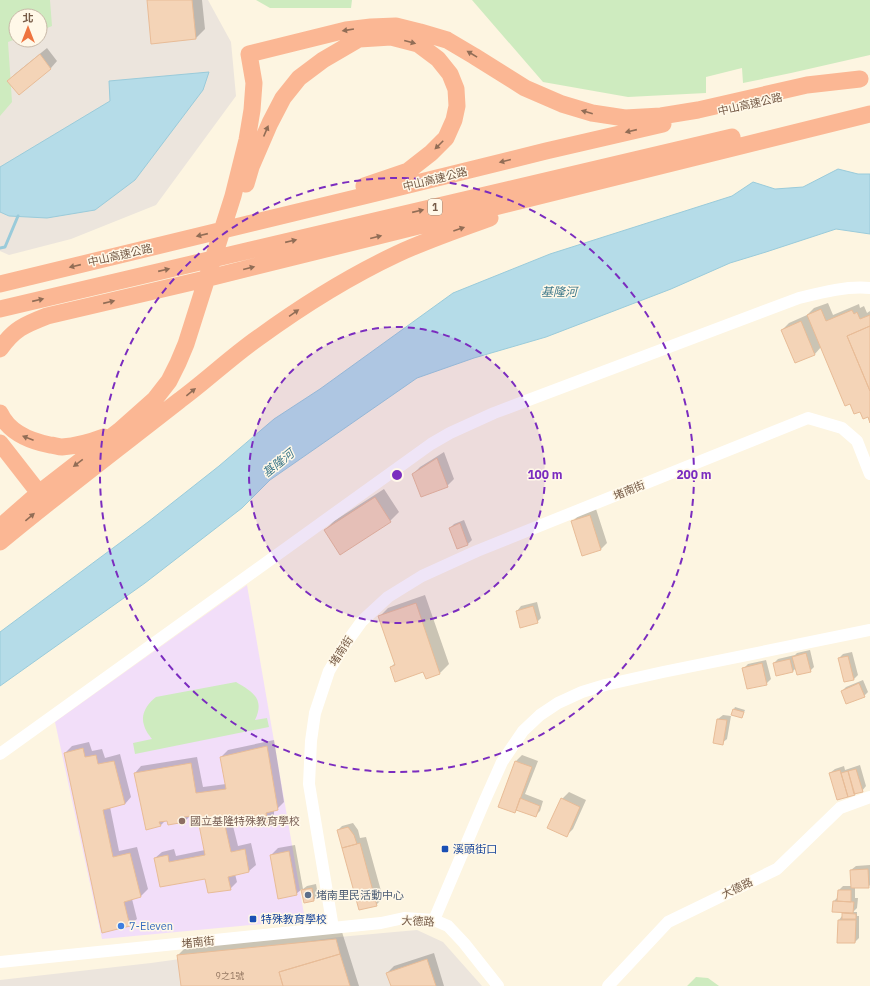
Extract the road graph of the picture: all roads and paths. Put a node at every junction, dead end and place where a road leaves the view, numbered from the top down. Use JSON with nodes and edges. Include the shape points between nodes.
{"nodes":[{"id":1,"x":865,"y":78,"type":"edge"},
{"id":2,"x":870,"y":104,"type":"edge"},
{"id":3,"x":870,"y":114,"type":"edge"},
{"id":4,"x":713,"y":153,"type":"junction"},
{"id":5,"x":237,"y":198,"type":"junction"},
{"id":6,"x":279,"y":217,"type":"junction"},
{"id":7,"x":0,"y":284,"type":"edge"},
{"id":8,"x":870,"y":288,"type":"edge"},
{"id":9,"x":0,"y":309,"type":"edge"},
{"id":10,"x":0,"y":349,"type":"edge"},
{"id":11,"x":0,"y":413,"type":"edge"},
{"id":12,"x":123,"y":436,"type":"junction"},
{"id":13,"x":0,"y":444,"type":"edge"},
{"id":14,"x":870,"y":474,"type":"edge"},
{"id":15,"x":43,"y":498,"type":"junction"},
{"id":16,"x":0,"y":526,"type":"edge"},
{"id":17,"x":0,"y":542,"type":"edge"},
{"id":18,"x":870,"y":630,"type":"edge"},
{"id":19,"x":0,"y":754,"type":"edge"},
{"id":20,"x":870,"y":797,"type":"edge"},
{"id":21,"x":434,"y":920,"type":"junction"},
{"id":22,"x":333,"y":928,"type":"junction"},
{"id":23,"x":0,"y":962,"type":"edge"},
{"id":24,"x":498,"y":986,"type":"edge"},
{"id":25,"x":608,"y":986,"type":"edge"}],
"edges":[{"from":1,"to":5,"type":"highway","one_way":true,"via":[[807,85],[698,110],[625,118],[592,113],[562,104],[525,88],[447,40],[396,26],[346,30],[249,54],[254,83],[252,110]]},
{"from":1,"to":6,"type":"highway","name":"中山高速公路","one_way":true,"via":[[546,151]]},
{"from":9,"to":2,"type":"highway","number":"1","one_way":true},
{"from":3,"to":4,"type":"highway"},
{"from":10,"to":4,"type":"highway","one_way":true,"via":[[16,331],[30,322],[47,316]]},
{"from":12,"to":4,"type":"highway","one_way":true,"via":[[182,399],[256,338],[300,308],[398,254],[514,210],[589,192]]},
{"from":5,"to":6,"type":"highway","one_way":true,"via":[[283,98],[299,78],[323,60],[359,39],[391,37],[418,44],[438,59],[450,74],[456,89],[457,106],[446,138],[431,153],[408,171],[312,200]]},
{"from":5,"to":12,"type":"highway","via":[[203,304],[194,350],[185,372],[164,404]]},
{"from":6,"to":7,"type":"highway","name":"中山高速公路","one_way":true},
{"from":8,"to":19,"type":"street","via":[[841,288],[799,298],[494,413],[450,433],[431,444]]},
{"from":12,"to":11,"type":"highway","one_way":true,"via":[[62,447],[40,443],[21,436],[8,426]]},
{"from":12,"to":15,"type":"highway"},
{"from":13,"to":15,"type":"highway"},
{"from":14,"to":22,"type":"street","name":"堵南街","via":[[857,442],[842,428],[808,418],[476,551],[422,576],[388,597],[362,621],[344,646],[329,671],[315,714],[309,784]]},
{"from":15,"to":16,"type":"highway"},
{"from":17,"to":15,"type":"highway","one_way":true},
{"from":18,"to":21,"type":"street","via":[[605,685],[558,703],[523,731],[502,762]]},
{"from":20,"to":25,"type":"street","name":"大德路","via":[[840,808],[777,869],[668,922]]},
{"from":21,"to":22,"type":"street","name":"大德路","via":[[404,918]]},
{"from":21,"to":24,"type":"street","name":"大德路","via":[[448,926]]},
{"from":22,"to":23,"type":"street","name":"堵南街"}]}
